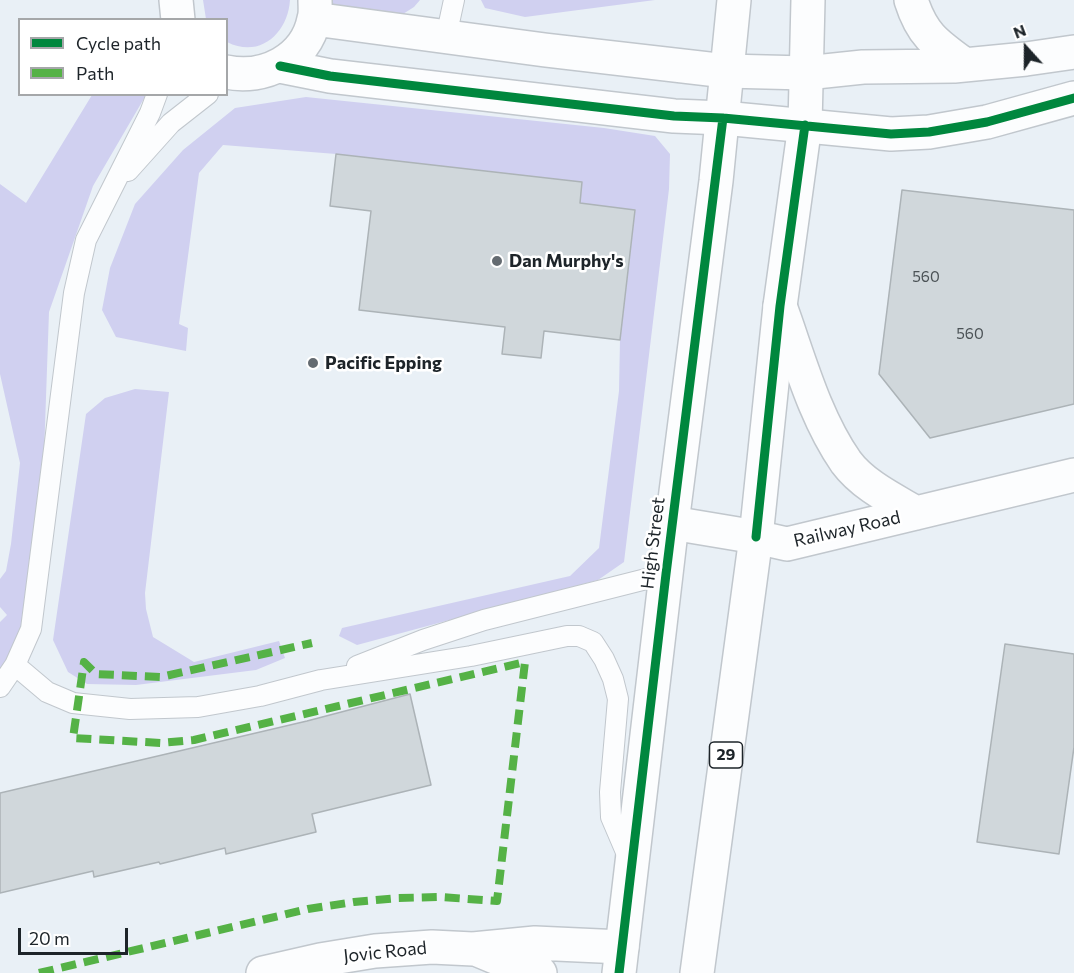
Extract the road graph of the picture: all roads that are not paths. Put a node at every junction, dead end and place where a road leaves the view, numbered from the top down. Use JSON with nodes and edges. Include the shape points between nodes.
{"nodes":[{"id":1,"x":176,"y":0,"type":"edge"},
{"id":2,"x":454,"y":0,"type":"edge"},
{"id":3,"x":734,"y":0,"type":"edge"},
{"id":4,"x":808,"y":0,"type":"edge"},
{"id":5,"x":911,"y":0,"type":"edge"},
{"id":6,"x":315,"y":10,"type":"edge"},
{"id":7,"x":178,"y":18,"type":"edge"},
{"id":8,"x":446,"y":37,"type":"junction"},
{"id":9,"x":1074,"y":52,"type":"edge"},
{"id":10,"x":965,"y":64,"type":"junction"},
{"id":11,"x":271,"y":70,"type":"junction"},
{"id":12,"x":726,"y":71,"type":"junction"},
{"id":13,"x":228,"y":72,"type":"edge"},
{"id":14,"x":806,"y":73,"type":"junction"},
{"id":15,"x":228,"y":85,"type":"edge"},
{"id":16,"x":156,"y":96,"type":"edge"},
{"id":17,"x":205,"y":96,"type":"edge"},
{"id":18,"x":1074,"y":98,"type":"edge"},
{"id":19,"x":723,"y":118,"type":"junction"},
{"id":20,"x":805,"y":125,"type":"junction"},
{"id":21,"x":110,"y":190,"type":"junction"},
{"id":22,"x":780,"y":306,"type":"junction"},
{"id":23,"x":1074,"y":475,"type":"edge"},
{"id":24,"x":916,"y":513,"type":"junction"},
{"id":25,"x":672,"y":523,"type":"junction"},
{"id":26,"x":756,"y":537,"type":"junction"},
{"id":27,"x":666,"y":574,"type":"junction"},
{"id":28,"x":15,"y":665,"type":"junction"},
{"id":29,"x":321,"y":680,"type":"junction"},
{"id":30,"x":0,"y":687,"type":"edge"},
{"id":31,"x":632,"y":866,"type":"junction"},
{"id":32,"x":473,"y":949,"type":"junction"},
{"id":33,"x":621,"y":960,"type":"edge"},
{"id":34,"x":263,"y":973,"type":"edge"},
{"id":35,"x":540,"y":973,"type":"edge"},
{"id":36,"x":697,"y":973,"type":"edge"}],
"edges":[{"from":1,"to":7,"type":"street"},
{"from":2,"to":8,"type":"lane"},
{"from":3,"to":12,"type":"street","name":"High Street"},
{"from":4,"to":14,"type":"street","number":"29"},
{"from":5,"to":10,"type":"street","via":[[917,20],[935,43]]},
{"from":6,"to":8,"type":"street"},
{"from":6,"to":11,"type":"street","via":[[308,38],[295,54]]},
{"from":8,"to":12,"type":"street"},
{"from":9,"to":10,"type":"street"},
{"from":10,"to":14,"type":"street"},
{"from":11,"to":13,"type":"street","via":[[242,75]]},
{"from":11,"to":15,"type":"lane"},
{"from":11,"to":19,"type":"street","via":[[674,116]]},
{"from":12,"to":14,"type":"street"},
{"from":12,"to":19,"type":"street","name":"High Street"},
{"from":14,"to":20,"type":"street","number":"29"},
{"from":16,"to":21,"type":"lane"},
{"from":17,"to":21,"type":"lane","via":[[171,123]]},
{"from":18,"to":20,"type":"street","via":[[987,122],[929,132],[891,134]]},
{"from":19,"to":20,"type":"street"},
{"from":19,"to":25,"type":"street","name":"High Street"},
{"from":20,"to":22,"type":"street","number":"29"},
{"from":21,"to":28,"type":"lane","via":[[86,240],[74,293],[31,629]]},
{"from":22,"to":24,"type":"street","name":"Railway Road","via":[[819,413],[847,463],[877,491]]},
{"from":22,"to":26,"type":"street","number":"29"},
{"from":23,"to":24,"type":"street","name":"Railway Road"},
{"from":24,"to":26,"type":"street","name":"Railway Road","via":[[787,544]]},
{"from":25,"to":26,"type":"street","name":"Railway Road"},
{"from":25,"to":27,"type":"street","name":"High Street"},
{"from":26,"to":36,"type":"street","number":"29"},
{"from":27,"to":29,"type":"lane","via":[[484,620]]},
{"from":27,"to":31,"type":"street","name":"High Street"},
{"from":28,"to":29,"type":"lane","via":[[47,692],[73,703],[130,708],[198,707]]},
{"from":28,"to":30,"type":"lane"},
{"from":29,"to":31,"type":"lane","via":[[567,636],[593,642],[604,659],[618,699],[611,817]]},
{"from":31,"to":33,"type":"street","name":"High Street"},
{"from":32,"to":33,"type":"street","name":"Jovic Road","via":[[535,943]]},
{"from":32,"to":34,"type":"street","name":"Jovic Road","via":[[375,951]]},
{"from":32,"to":35,"type":"street","name":"Jovic Road"}]}
